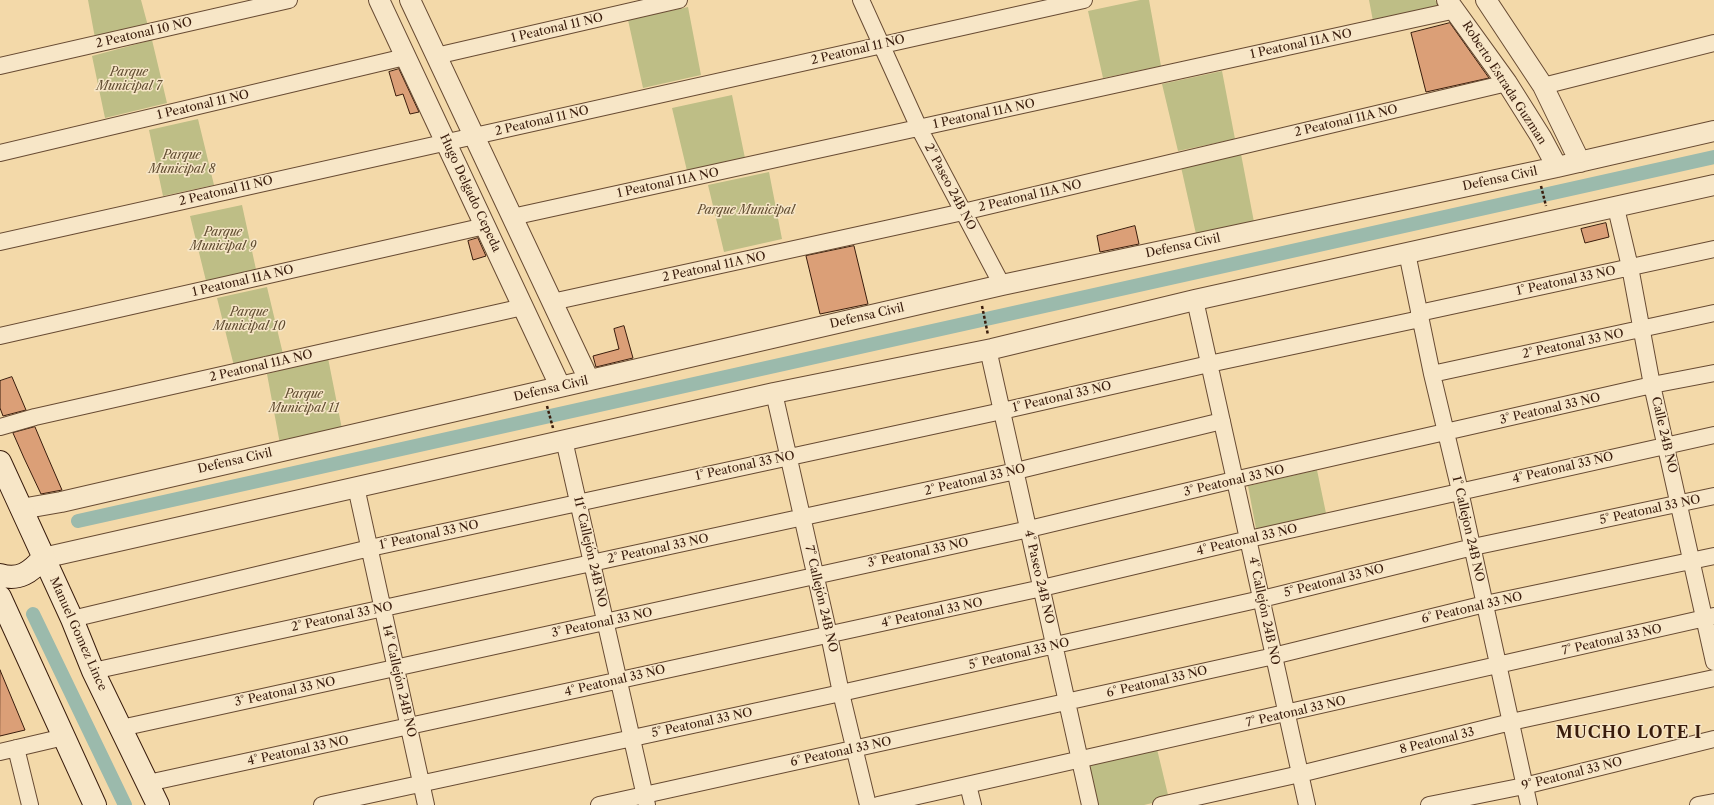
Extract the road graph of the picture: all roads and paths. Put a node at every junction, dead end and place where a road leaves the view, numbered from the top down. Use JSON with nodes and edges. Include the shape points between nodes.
{"nodes":[{"id":1,"x":289,"y":0,"type":"edge"},
{"id":2,"x":379,"y":0,"type":"edge"},
{"id":3,"x":410,"y":0,"type":"edge"},
{"id":4,"x":679,"y":0,"type":"edge"},
{"id":5,"x":861,"y":0,"type":"edge"},
{"id":6,"x":1084,"y":0,"type":"edge"},
{"id":7,"x":1489,"y":0,"type":"edge"},
{"id":8,"x":1451,"y":5,"type":"edge"},
{"id":9,"x":1714,"y":43,"type":"edge"},
{"id":10,"x":882,"y":45,"type":"junction"},
{"id":11,"x":436,"y":56,"type":"junction"},
{"id":12,"x":405,"y":57,"type":"junction"},
{"id":13,"x":0,"y":66,"type":"edge"},
{"id":14,"x":1507,"y":83,"type":"junction"},
{"id":15,"x":1543,"y":86,"type":"junction"},
{"id":16,"x":458,"y":104,"type":"junction"},
{"id":17,"x":434,"y":117,"type":"junction"},
{"id":18,"x":919,"y":128,"type":"junction"},
{"id":19,"x":1714,"y":131,"type":"edge"},
{"id":20,"x":474,"y":136,"type":"junction"},
{"id":21,"x":446,"y":142,"type":"junction"},
{"id":22,"x":0,"y":153,"type":"edge"},
{"id":23,"x":486,"y":162,"type":"junction"},
{"id":24,"x":1580,"y":162,"type":"junction"},
{"id":25,"x":1557,"y":167,"type":"junction"},
{"id":26,"x":460,"y":173,"type":"junction"},
{"id":27,"x":1541,"y":185,"type":"dead end"},
{"id":28,"x":1714,"y":185,"type":"edge"},
{"id":29,"x":1616,"y":208,"type":"junction"},
{"id":30,"x":1547,"y":210,"type":"dead end"},
{"id":31,"x":963,"y":212,"type":"junction"},
{"id":32,"x":512,"y":217,"type":"junction"},
{"id":33,"x":485,"y":226,"type":"junction"},
{"id":34,"x":0,"y":242,"type":"edge"},
{"id":35,"x":1714,"y":249,"type":"edge"},
{"id":36,"x":1406,"y":254,"type":"junction"},
{"id":37,"x":1630,"y":267,"type":"junction"},
{"id":38,"x":1002,"y":285,"type":"junction"},
{"id":39,"x":1195,"y":300,"type":"junction"},
{"id":40,"x":552,"y":302,"type":"junction"},
{"id":41,"x":982,"y":303,"type":"dead end"},
{"id":42,"x":523,"y":307,"type":"junction"},
{"id":43,"x":1714,"y":313,"type":"edge"},
{"id":44,"x":1419,"y":316,"type":"junction"},
{"id":45,"x":1641,"y":330,"type":"junction"},
{"id":46,"x":0,"y":336,"type":"edge"},
{"id":47,"x":989,"y":345,"type":"junction"},
{"id":48,"x":1209,"y":364,"type":"junction"},
{"id":49,"x":1714,"y":373,"type":"edge"},
{"id":50,"x":1432,"y":374,"type":"junction"},
{"id":51,"x":589,"y":380,"type":"junction"},
{"id":52,"x":1652,"y":385,"type":"junction"},
{"id":53,"x":560,"y":386,"type":"junction"},
{"id":54,"x":774,"y":393,"type":"junction"},
{"id":55,"x":546,"y":403,"type":"dead end"},
{"id":56,"x":1002,"y":411,"type":"junction"},
{"id":57,"x":1222,"y":421,"type":"junction"},
{"id":58,"x":0,"y":427,"type":"edge"},
{"id":59,"x":1446,"y":433,"type":"junction"},
{"id":60,"x":559,"y":435,"type":"junction"},
{"id":61,"x":1714,"y":435,"type":"edge"},
{"id":62,"x":1666,"y":445,"type":"junction"},
{"id":63,"x":789,"y":457,"type":"junction"},
{"id":64,"x":0,"y":462,"type":"edge"},
{"id":65,"x":1016,"y":471,"type":"junction"},
{"id":66,"x":1234,"y":480,"type":"junction"},
{"id":67,"x":356,"y":487,"type":"junction"},
{"id":68,"x":1460,"y":491,"type":"junction"},
{"id":69,"x":1714,"y":496,"type":"edge"},
{"id":70,"x":579,"y":503,"type":"junction"},
{"id":71,"x":1680,"y":504,"type":"junction"},
{"id":72,"x":0,"y":508,"type":"edge"},
{"id":73,"x":23,"y":514,"type":"junction"},
{"id":74,"x":802,"y":518,"type":"junction"},
{"id":75,"x":1029,"y":529,"type":"junction"},
{"id":76,"x":1249,"y":539,"type":"junction"},
{"id":77,"x":1472,"y":547,"type":"junction"},
{"id":78,"x":370,"y":548,"type":"junction"},
{"id":79,"x":1714,"y":556,"type":"edge"},
{"id":80,"x":39,"y":560,"type":"junction"},
{"id":81,"x":1692,"y":561,"type":"junction"},
{"id":82,"x":592,"y":563,"type":"junction"},
{"id":83,"x":0,"y":575,"type":"edge"},
{"id":84,"x":816,"y":576,"type":"junction"},
{"id":85,"x":1042,"y":588,"type":"junction"},
{"id":86,"x":0,"y":597,"type":"edge"},
{"id":87,"x":1260,"y":598,"type":"junction"},
{"id":88,"x":1485,"y":604,"type":"junction"},
{"id":89,"x":383,"y":608,"type":"junction"},
{"id":90,"x":1709,"y":617,"type":"edge"},
{"id":91,"x":72,"y":619,"type":"junction"},
{"id":92,"x":606,"y":622,"type":"junction"},
{"id":93,"x":829,"y":635,"type":"junction"},
{"id":94,"x":1055,"y":646,"type":"junction"},
{"id":95,"x":1274,"y":655,"type":"junction"},
{"id":96,"x":1714,"y":662,"type":"edge"},
{"id":97,"x":1499,"y":666,"type":"junction"},
{"id":98,"x":396,"y":668,"type":"junction"},
{"id":99,"x":94,"y":671,"type":"junction"},
{"id":100,"x":1714,"y":678,"type":"edge"},
{"id":101,"x":619,"y":681,"type":"junction"},
{"id":102,"x":841,"y":693,"type":"junction"},
{"id":103,"x":1067,"y":702,"type":"junction"},
{"id":104,"x":1286,"y":714,"type":"junction"},
{"id":105,"x":1511,"y":722,"type":"junction"},
{"id":106,"x":409,"y":726,"type":"junction"},
{"id":107,"x":121,"y":728,"type":"junction"},
{"id":108,"x":64,"y":737,"type":"junction"},
{"id":109,"x":632,"y":738,"type":"junction"},
{"id":110,"x":1714,"y":739,"type":"edge"},
{"id":111,"x":16,"y":748,"type":"junction"},
{"id":112,"x":856,"y":749,"type":"junction"},
{"id":113,"x":0,"y":752,"type":"edge"},
{"id":114,"x":1080,"y":760,"type":"junction"},
{"id":115,"x":1300,"y":774,"type":"junction"},
{"id":116,"x":148,"y":783,"type":"junction"},
{"id":117,"x":422,"y":784,"type":"junction"},
{"id":118,"x":968,"y":785,"type":"junction"},
{"id":119,"x":1524,"y":786,"type":"junction"},
{"id":120,"x":646,"y":800,"type":"edge"},
{"id":121,"x":1714,"y":802,"type":"edge"},
{"id":122,"x":30,"y":805,"type":"edge"},
{"id":123,"x":95,"y":805,"type":"edge"},
{"id":124,"x":158,"y":805,"type":"edge"},
{"id":125,"x":322,"y":805,"type":"edge"},
{"id":126,"x":426,"y":805,"type":"edge"},
{"id":127,"x":599,"y":805,"type":"edge"},
{"id":128,"x":868,"y":805,"type":"edge"},
{"id":129,"x":878,"y":805,"type":"edge"},
{"id":130,"x":973,"y":805,"type":"edge"},
{"id":131,"x":1090,"y":805,"type":"edge"},
{"id":132,"x":1161,"y":805,"type":"edge"},
{"id":133,"x":1307,"y":805,"type":"edge"},
{"id":134,"x":1428,"y":805,"type":"edge"},
{"id":135,"x":1529,"y":805,"type":"edge"},
{"id":136,"x":1698,"y":805,"type":"edge"}],
"edges":[{"from":1,"to":13,"type":"street","name":"2 Peatonal 10 NO"},
{"from":2,"to":12,"type":"street","name":"Hugo Delgado Cepeda"},
{"from":3,"to":11,"type":"street"},
{"from":4,"to":11,"type":"street","name":"1 Peatonal 11 NO"},
{"from":5,"to":10,"type":"street","name":"2° Paseo 24B NO"},
{"from":6,"to":10,"type":"street","name":"2 Peatonal 11 NO"},
{"from":7,"to":15,"type":"street","name":"Roberto Estrada Guzman"},
{"from":8,"to":14,"type":"street","name":"Roberto Estrada Guzman"},
{"from":8,"to":18,"type":"street","name":"1 Peatonal 11A NO"},
{"from":9,"to":15,"type":"street"},
{"from":10,"to":18,"type":"street","name":"2° Paseo 24B NO"},
{"from":10,"to":20,"type":"street","name":"2 Peatonal 11 NO"},
{"from":11,"to":16,"type":"street"},
{"from":12,"to":17,"type":"street","name":"Hugo Delgado Cepeda"},
{"from":12,"to":22,"type":"street","name":"1 Peatonal 11 NO"},
{"from":14,"to":25,"type":"street","name":"Roberto Estrada Guzman"},
{"from":14,"to":31,"type":"street","name":"2 Peatonal 11A NO"},
{"from":15,"to":24,"type":"street","name":"Roberto Estrada Guzman"},
{"from":16,"to":17,"type":"street","via":[[458,112],[453,120],[440,120]]},
{"from":16,"to":20,"type":"street"},
{"from":17,"to":21,"type":"street","name":"Hugo Delgado Cepeda"},
{"from":18,"to":31,"type":"street","name":"2° Paseo 24B NO"},
{"from":18,"to":32,"type":"street","name":"1 Peatonal 11A NO"},
{"from":19,"to":24,"type":"street","name":"Defensa Civil"},
{"from":20,"to":21,"type":"street","name":"2 Peatonal 11 NO"},
{"from":20,"to":23,"type":"street"},
{"from":21,"to":26,"type":"street","name":"Hugo Delgado Cepeda"},
{"from":21,"to":34,"type":"street","name":"2 Peatonal 11 NO"},
{"from":23,"to":26,"type":"street","via":[[479,156],[467,157],[463,160]]},
{"from":23,"to":32,"type":"street"},
{"from":24,"to":25,"type":"street","name":"Defensa Civil"},
{"from":25,"to":38,"type":"street","name":"Defensa Civil"},
{"from":26,"to":33,"type":"street","name":"Hugo Delgado Cepeda"},
{"from":27,"to":30,"type":"path"},
{"from":28,"to":29,"type":"street"},
{"from":29,"to":36,"type":"street"},
{"from":29,"to":37,"type":"street","name":"Calle 24B NO"},
{"from":31,"to":38,"type":"street","name":"2° Paseo 24B NO"},
{"from":31,"to":40,"type":"street","name":"2 Peatonal 11A NO"},
{"from":32,"to":40,"type":"street"},
{"from":33,"to":42,"type":"street","name":"Hugo Delgado Cepeda"},
{"from":33,"to":46,"type":"street","name":"1 Peatonal 11A NO"},
{"from":35,"to":37,"type":"street","name":"1° Peatonal 33 NO"},
{"from":36,"to":39,"type":"street"},
{"from":36,"to":44,"type":"street","name":"1° Callejon 24B NO"},
{"from":37,"to":44,"type":"street","name":"1° Peatonal 33 NO"},
{"from":37,"to":45,"type":"street","name":"Calle 24B NO"},
{"from":38,"to":51,"type":"street","name":"Defensa Civil"},
{"from":39,"to":47,"type":"street"},
{"from":39,"to":48,"type":"street","name":"4° Callejón 24B NO"},
{"from":40,"to":51,"type":"street"},
{"from":41,"to":47,"type":"path"},
{"from":42,"to":53,"type":"street","name":"Hugo Delgado Cepeda"},
{"from":42,"to":58,"type":"street","name":"2 Peatonal 11A NO"},
{"from":43,"to":45,"type":"street","name":"2° Peatonal 33 NO"},
{"from":44,"to":48,"type":"street","name":"1° Peatonal 33 NO"},
{"from":44,"to":50,"type":"street","name":"1° Callejon 24B NO"},
{"from":45,"to":50,"type":"street","name":"2° Peatonal 33 NO"},
{"from":45,"to":52,"type":"street","name":"Calle 24B NO"},
{"from":47,"to":54,"type":"street"},
{"from":47,"to":56,"type":"street","name":"4° Paseo 24B NO"},
{"from":48,"to":56,"type":"street","name":"1° Peatonal 33 NO"},
{"from":48,"to":57,"type":"street","name":"4° Callejón 24B NO"},
{"from":49,"to":52,"type":"street","name":"3° Peatonal 33 NO"},
{"from":50,"to":59,"type":"street","name":"1° Callejon 24B NO"},
{"from":51,"to":53,"type":"street","name":"Defensa Civil"},
{"from":52,"to":59,"type":"street","name":"3° Peatonal 33 NO"},
{"from":52,"to":62,"type":"street","name":"Calle 24B NO"},
{"from":53,"to":73,"type":"street","name":"Defensa Civil","via":[[61,502]]},
{"from":54,"to":60,"type":"street"},
{"from":54,"to":63,"type":"street","name":"7° Callejón 24B NO"},
{"from":55,"to":60,"type":"path"},
{"from":56,"to":63,"type":"street","name":"1° Peatonal 33 NO"},
{"from":56,"to":65,"type":"street","name":"4° Paseo 24B NO"},
{"from":57,"to":65,"type":"street","name":"2° Peatonal 33 NO"},
{"from":57,"to":66,"type":"street","name":"4° Callejón 24B NO"},
{"from":59,"to":66,"type":"street","name":"3° Peatonal 33 NO"},
{"from":59,"to":68,"type":"street","name":"1° Callejon 24B NO"},
{"from":60,"to":67,"type":"street"},
{"from":60,"to":70,"type":"street","name":"11° Callejón 24B NO"},
{"from":61,"to":62,"type":"street","name":"4° Peatonal 33 NO"},
{"from":62,"to":68,"type":"street","name":"4° Peatonal 33 NO"},
{"from":62,"to":71,"type":"street","name":"Calle 24B NO"},
{"from":63,"to":70,"type":"street","name":"1° Peatonal 33 NO"},
{"from":63,"to":74,"type":"street","name":"7° Callejón 24B NO"},
{"from":64,"to":73,"type":"main road","name":"Manuel Gomez Lince"},
{"from":65,"to":74,"type":"street","name":"2° Peatonal 33 NO"},
{"from":65,"to":75,"type":"street","name":"4° Paseo 24B NO"},
{"from":66,"to":75,"type":"street","name":"3° Peatonal 33 NO"},
{"from":66,"to":76,"type":"street","name":"4° Callejón 24B NO"},
{"from":67,"to":78,"type":"street","name":"14° Callejón 24B NO"},
{"from":67,"to":80,"type":"street"},
{"from":68,"to":76,"type":"street","name":"4° Peatonal 33 NO"},
{"from":68,"to":77,"type":"street","name":"1° Callejon 24B NO"},
{"from":69,"to":71,"type":"street","name":"5° Peatonal 33 NO"},
{"from":70,"to":78,"type":"street","name":"1° Peatonal 33 NO"},
{"from":70,"to":82,"type":"street","name":"11° Callejón 24B NO"},
{"from":71,"to":77,"type":"street","name":"5° Peatonal 33 NO"},
{"from":71,"to":81,"type":"street","name":"Calle 24B NO"},
{"from":72,"to":73,"type":"main road","via":[[11,507]]},
{"from":73,"to":80,"type":"main road","name":"Manuel Gomez Lince"},
{"from":74,"to":82,"type":"street","name":"2° Peatonal 33 NO"},
{"from":74,"to":84,"type":"street","name":"7° Callejón 24B NO"},
{"from":75,"to":84,"type":"street","name":"3° Peatonal 33 NO"},
{"from":75,"to":85,"type":"street","name":"4° Paseo 24B NO"},
{"from":76,"to":85,"type":"street","name":"4° Peatonal 33 NO"},
{"from":76,"to":87,"type":"street","name":"4° Callejón 24B NO"},
{"from":77,"to":87,"type":"street","name":"5° Peatonal 33 NO"},
{"from":77,"to":88,"type":"street","name":"1° Callejon 24B NO"},
{"from":78,"to":89,"type":"street","name":"14° Callejón 24B NO"},
{"from":78,"to":91,"type":"street","name":"1° Peatonal 33 NO"},
{"from":79,"to":81,"type":"street","name":"6° Peatonal 33 NO"},
{"from":80,"to":83,"type":"main road","via":[[28,573],[15,577]]},
{"from":80,"to":91,"type":"main road","name":"Manuel Gomez Lince"},
{"from":81,"to":88,"type":"street","name":"6° Peatonal 33 NO"},
{"from":81,"to":90,"type":"street","name":"Calle 24B NO"},
{"from":82,"to":89,"type":"street","name":"2° Peatonal 33 NO"},
{"from":82,"to":92,"type":"street","name":"11° Callejón 24B NO"},
{"from":84,"to":92,"type":"street","name":"3° Peatonal 33 NO"},
{"from":84,"to":93,"type":"street","name":"7° Callejón 24B NO"},
{"from":85,"to":93,"type":"street","name":"4° Peatonal 33 NO"},
{"from":85,"to":94,"type":"street","name":"4° Paseo 24B NO"},
{"from":86,"to":108,"type":"main road"},
{"from":87,"to":94,"type":"street","name":"5° Peatonal 33 NO"},
{"from":87,"to":95,"type":"street","name":"4° Callejón 24B NO"},
{"from":88,"to":95,"type":"street","name":"6° Peatonal 33 NO"},
{"from":88,"to":97,"type":"street","name":"1° Callejon 24B NO"},
{"from":89,"to":98,"type":"street","name":"14° Callejón 24B NO"},
{"from":89,"to":99,"type":"street","name":"2° Peatonal 33 NO"},
{"from":90,"to":96,"type":"street","name":"Calle 24B NO"},
{"from":90,"to":97,"type":"street","name":"7° Peatonal 33 NO"},
{"from":91,"to":99,"type":"main road","name":"Manuel Gomez Lince"},
{"from":92,"to":98,"type":"street","name":"3° Peatonal 33 NO"},
{"from":92,"to":101,"type":"street","name":"11° Callejón 24B NO"},
{"from":93,"to":101,"type":"street","name":"4° Peatonal 33 NO"},
{"from":93,"to":102,"type":"street","name":"7° Callejón 24B NO"},
{"from":94,"to":102,"type":"street","name":"5° Peatonal 33 NO"},
{"from":94,"to":103,"type":"street","name":"4° Paseo 24B NO"},
{"from":95,"to":103,"type":"street","name":"6° Peatonal 33 NO"},
{"from":95,"to":104,"type":"street","name":"4° Callejón 24B NO"},
{"from":97,"to":104,"type":"street","name":"7° Peatonal 33 NO"},
{"from":97,"to":105,"type":"street","name":"1° Callejon 24B NO"},
{"from":98,"to":106,"type":"street","name":"14° Callejón 24B NO"},
{"from":98,"to":107,"type":"street","name":"3° Peatonal 33 NO"},
{"from":99,"to":107,"type":"main road","name":"Manuel Gomez Lince"},
{"from":100,"to":105,"type":"street","name":"8 Peatonal 33"},
{"from":101,"to":106,"type":"street","name":"4° Peatonal 33 NO"},
{"from":101,"to":109,"type":"street","name":"11° Callejón 24B NO"},
{"from":102,"to":109,"type":"street","name":"5° Peatonal 33 NO"},
{"from":102,"to":112,"type":"street","name":"7° Callejón 24B NO"},
{"from":103,"to":112,"type":"street","name":"6° Peatonal 33 NO"},
{"from":103,"to":114,"type":"street","name":"4° Paseo 24B NO"},
{"from":104,"to":114,"type":"street","name":"7° Peatonal 33 NO"},
{"from":104,"to":115,"type":"street","name":"4° Callejón 24B NO"},
{"from":105,"to":115,"type":"street","name":"8 Peatonal 33"},
{"from":105,"to":119,"type":"street","name":"1° Callejon 24B NO"},
{"from":106,"to":116,"type":"street","name":"4° Peatonal 33 NO"},
{"from":106,"to":117,"type":"street","name":"14° Callejón 24B NO"},
{"from":107,"to":116,"type":"main road","name":"Manuel Gomez Lince"},
{"from":108,"to":111,"type":"street"},
{"from":108,"to":123,"type":"main road"},
{"from":109,"to":117,"type":"street","name":"5° Peatonal 33 NO"},
{"from":109,"to":120,"type":"street","name":"11° Callejón 24B NO"},
{"from":110,"to":119,"type":"street","name":"9° Peatonal 33 NO"},
{"from":111,"to":113,"type":"street"},
{"from":111,"to":122,"type":"street"},
{"from":112,"to":120,"type":"street","name":"6° Peatonal 33 NO"},
{"from":112,"to":128,"type":"street","name":"7° Callejón 24B NO"},
{"from":114,"to":118,"type":"street","name":"7° Peatonal 33 NO"},
{"from":114,"to":131,"type":"street","name":"4° Paseo 24B NO"},
{"from":115,"to":132,"type":"street","name":"8 Peatonal 33"},
{"from":115,"to":133,"type":"street","name":"4° Callejón 24B NO"},
{"from":116,"to":124,"type":"main road","name":"Manuel Gomez Lince"},
{"from":117,"to":125,"type":"street","name":"5° Peatonal 33 NO"},
{"from":117,"to":126,"type":"street","name":"14° Callejón 24B NO"},
{"from":118,"to":129,"type":"street","name":"7° Peatonal 33 NO"},
{"from":118,"to":130,"type":"street"},
{"from":119,"to":134,"type":"street","name":"9° Peatonal 33 NO"},
{"from":119,"to":135,"type":"street","name":"1° Callejon 24B NO"},
{"from":120,"to":127,"type":"street","name":"6° Peatonal 33 NO"},
{"from":121,"to":136,"type":"street"}]}
